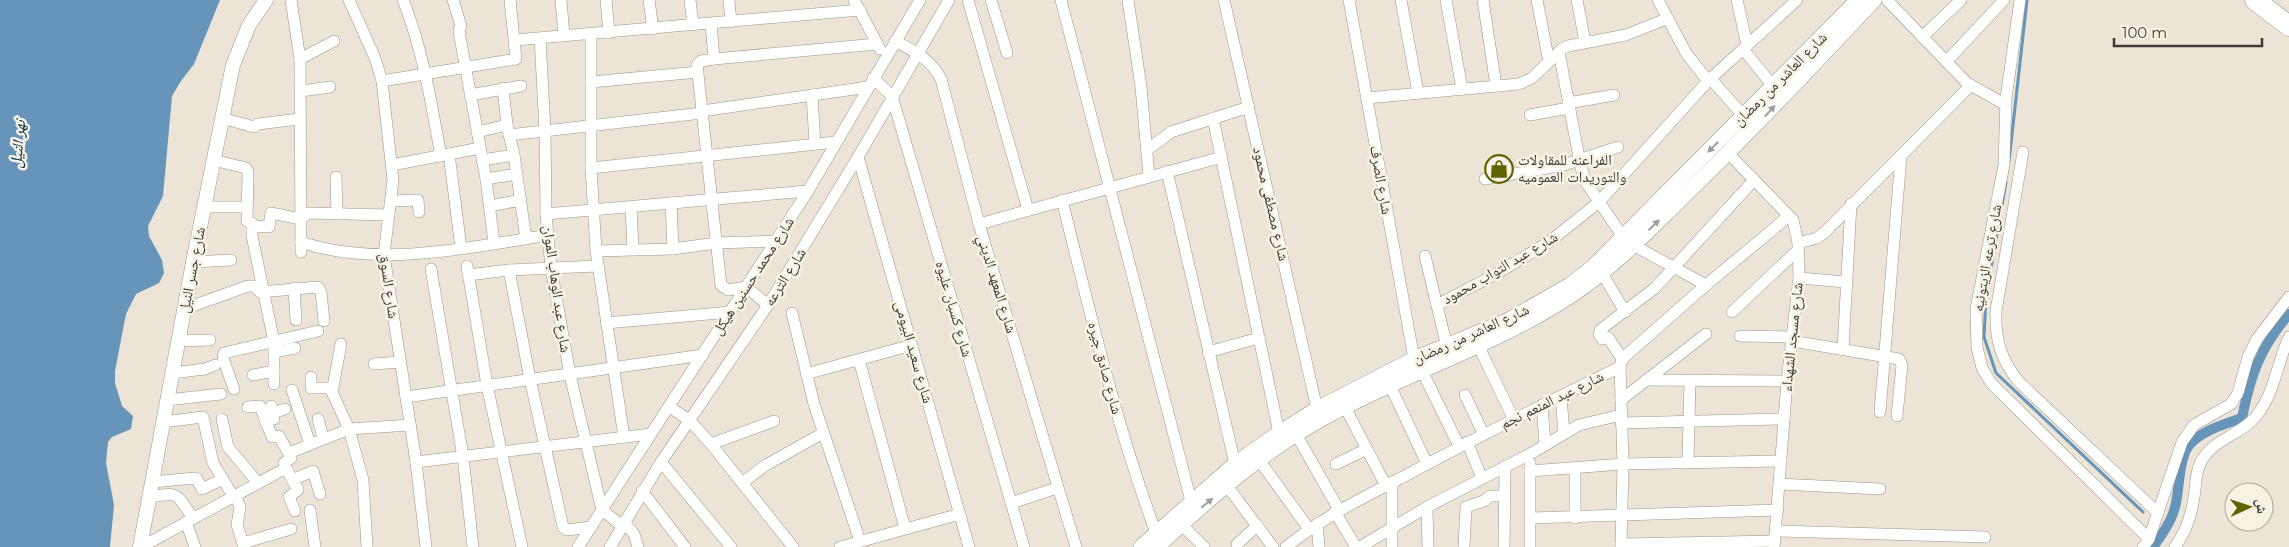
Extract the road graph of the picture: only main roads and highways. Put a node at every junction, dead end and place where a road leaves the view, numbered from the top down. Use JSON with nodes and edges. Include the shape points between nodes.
{"nodes":[{"id":1,"x":1858,"y":0,"type":"edge"},
{"id":2,"x":1874,"y":0,"type":"edge"},
{"id":3,"x":2255,"y":0,"type":"edge"},
{"id":4,"x":2289,"y":26,"type":"edge"},
{"id":5,"x":1628,"y":241,"type":"junction"},
{"id":6,"x":1418,"y":365,"type":"junction"},
{"id":7,"x":1388,"y":380,"type":"junction"},
{"id":8,"x":1157,"y":540,"type":"edge"},
{"id":9,"x":1141,"y":547,"type":"edge"}],
"edges":[{"from":1,"to":5,"type":"main road","name":"شارع العاشر من رمضان","one_way":true,"via":[[1744,115]]},
{"from":5,"to":2,"type":"main road","name":"شارع العاشر من رمضان","one_way":true,"via":[[1754,128]]},
{"from":3,"to":4,"type":"highway"},
{"from":5,"to":6,"type":"main road","name":"شارع العاشر من رمضان","via":[[1570,285],[1507,321],[1447,347]]},
{"from":5,"to":6,"type":"main road","name":"شارع العاشر من رمضان","via":[[1602,273],[1542,314],[1478,345]]},
{"from":6,"to":7,"type":"main road","name":"شارع العاشر من رمضان"},
{"from":8,"to":7,"type":"main road","name":"شارع العاشر من رمضان","one_way":true,"via":[[1182,525],[1259,460],[1296,434]]},
{"from":7,"to":8,"type":"main road","name":"شارع العاشر من رمضان","via":[[1317,409],[1279,433],[1235,464],[1192,501]]},
{"from":8,"to":9,"type":"main road","name":"شارع العاشر من رمضان"}]}
